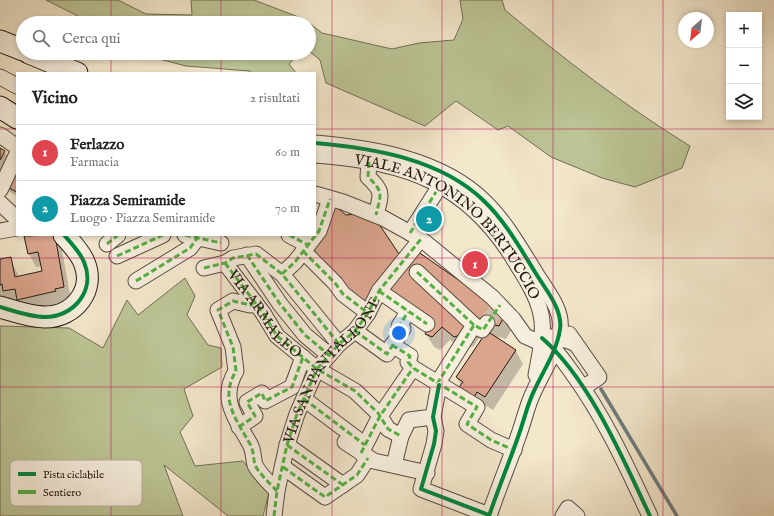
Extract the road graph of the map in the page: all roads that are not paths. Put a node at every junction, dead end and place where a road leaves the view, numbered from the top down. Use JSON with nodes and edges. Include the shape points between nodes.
{"nodes":[{"id":1,"x":0,"y":41,"type":"edge"},
{"id":2,"x":16,"y":47,"type":"edge"},
{"id":3,"x":45,"y":60,"type":"edge"},
{"id":4,"x":74,"y":72,"type":"edge"},
{"id":5,"x":0,"y":77,"type":"edge"},
{"id":6,"x":16,"y":85,"type":"edge"},
{"id":7,"x":0,"y":107,"type":"edge"},
{"id":8,"x":16,"y":117,"type":"edge"},
{"id":9,"x":0,"y":135,"type":"edge"},
{"id":10,"x":316,"y":143,"type":"edge"},
{"id":11,"x":16,"y":146,"type":"edge"},
{"id":12,"x":316,"y":155,"type":"edge"},
{"id":13,"x":16,"y":156,"type":"edge"},
{"id":14,"x":369,"y":162,"type":"junction"},
{"id":15,"x":0,"y":192,"type":"edge"},
{"id":16,"x":436,"y":192,"type":"dead end"},
{"id":17,"x":316,"y":194,"type":"edge"},
{"id":18,"x":330,"y":199,"type":"junction"},
{"id":19,"x":376,"y":215,"type":"junction"},
{"id":20,"x":16,"y":217,"type":"edge"},
{"id":21,"x":16,"y":228,"type":"edge"},
{"id":22,"x":0,"y":231,"type":"edge"},
{"id":23,"x":316,"y":235,"type":"edge"},
{"id":24,"x":65,"y":236,"type":"edge"},
{"id":25,"x":161,"y":236,"type":"edge"},
{"id":26,"x":192,"y":236,"type":"edge"},
{"id":27,"x":290,"y":236,"type":"edge"},
{"id":28,"x":315,"y":236,"type":"edge"},
{"id":29,"x":415,"y":236,"type":"junction"},
{"id":30,"x":221,"y":242,"type":"dead end"},
{"id":31,"x":306,"y":248,"type":"junction"},
{"id":32,"x":247,"y":255,"type":"junction"},
{"id":33,"x":118,"y":256,"type":"dead end"},
{"id":34,"x":225,"y":263,"type":"junction"},
{"id":35,"x":204,"y":268,"type":"dead end"},
{"id":36,"x":417,"y":272,"type":"dead end"},
{"id":37,"x":282,"y":274,"type":"junction"},
{"id":38,"x":136,"y":281,"type":"dead end"},
{"id":39,"x":379,"y":291,"type":"junction"},
{"id":40,"x":255,"y":302,"type":"junction"},
{"id":41,"x":0,"y":307,"type":"edge"},
{"id":42,"x":408,"y":312,"type":"junction"},
{"id":43,"x":368,"y":313,"type":"junction"},
{"id":44,"x":560,"y":320,"type":"junction"},
{"id":45,"x":426,"y":324,"type":"dead end"},
{"id":46,"x":355,"y":331,"type":"junction"},
{"id":47,"x":542,"y":338,"type":"junction"},
{"id":48,"x":574,"y":342,"type":"junction"},
{"id":49,"x":556,"y":343,"type":"junction"},
{"id":50,"x":339,"y":344,"type":"junction"},
{"id":51,"x":392,"y":345,"type":"junction"},
{"id":52,"x":328,"y":355,"type":"junction"},
{"id":53,"x":303,"y":357,"type":"junction"},
{"id":54,"x":413,"y":368,"type":"junction"},
{"id":55,"x":317,"y":369,"type":"junction"},
{"id":56,"x":438,"y":384,"type":"junction"},
{"id":57,"x":584,"y":388,"type":"junction"},
{"id":58,"x":533,"y":392,"type":"junction"},
{"id":59,"x":304,"y":400,"type":"junction"},
{"id":60,"x":380,"y":416,"type":"junction"},
{"id":61,"x":433,"y":417,"type":"junction"},
{"id":62,"x":239,"y":427,"type":"junction"},
{"id":63,"x":401,"y":436,"type":"junction"},
{"id":64,"x":346,"y":442,"type":"dead end"},
{"id":65,"x":287,"y":444,"type":"junction"},
{"id":66,"x":514,"y":450,"type":"junction"},
{"id":67,"x":365,"y":452,"type":"junction"},
{"id":68,"x":394,"y":466,"type":"junction"},
{"id":69,"x":283,"y":467,"type":"junction"},
{"id":70,"x":427,"y":472,"type":"junction"},
{"id":71,"x":343,"y":485,"type":"junction"},
{"id":72,"x":277,"y":491,"type":"junction"},
{"id":73,"x":274,"y":516,"type":"edge"},
{"id":74,"x":489,"y":516,"type":"edge"},
{"id":75,"x":563,"y":516,"type":"edge"},
{"id":76,"x":577,"y":516,"type":"edge"},
{"id":77,"x":650,"y":516,"type":"edge"}],
"edges":[{"from":1,"to":2,"type":"street"},
{"from":3,"to":4,"type":"street"},
{"from":5,"to":6,"type":"street"},
{"from":7,"to":8,"type":"street"},
{"from":9,"to":11,"type":"street"},
{"from":10,"to":44,"type":"street","name":"VIALE ANTONINO BERTUCCIO","via":[[349,147],[410,161],[441,172],[464,185],[484,201],[502,223],[551,299]]},
{"from":12,"to":14,"type":"street","name":"VIALE ANTONINO BERTUCCIO"},
{"from":13,"to":15,"type":"street"},
{"from":14,"to":19,"type":"street","via":[[368,177],[381,190]]},
{"from":14,"to":47,"type":"street","name":"VIALE ANTONINO BERTUCCIO","via":[[412,172],[435,182],[457,195],[482,217],[511,253],[536,300],[542,318]]},
{"from":15,"to":20,"type":"street"},
{"from":16,"to":29,"type":"street","name":"VIA SAN PANTALEONE"},
{"from":17,"to":18,"type":"street"},
{"from":18,"to":19,"type":"street"},
{"from":18,"to":23,"type":"street"},
{"from":19,"to":29,"type":"street"},
{"from":21,"to":22,"type":"street"},
{"from":24,"to":41,"type":"street","via":[[82,256],[88,273],[87,288],[76,305],[63,315],[45,317]]},
{"from":25,"to":33,"type":"street"},
{"from":26,"to":30,"type":"street"},
{"from":26,"to":38,"type":"street","via":[[190,248]]},
{"from":27,"to":31,"type":"street"},
{"from":28,"to":31,"type":"street"},
{"from":29,"to":39,"type":"street","name":"VIA SAN PANTALEONE"},
{"from":29,"to":47,"type":"street","via":[[466,275],[520,326],[525,336],[536,340]]},
{"from":31,"to":37,"type":"street"},
{"from":31,"to":43,"type":"street","via":[[343,294]]},
{"from":32,"to":34,"type":"street"},
{"from":32,"to":37,"type":"street","via":[[256,254]]},
{"from":32,"to":52,"type":"street","via":[[280,304],[306,335]]},
{"from":34,"to":35,"type":"street"},
{"from":34,"to":40,"type":"street","name":"VIA ARMALEO"},
{"from":36,"to":56,"type":"street","via":[[480,324]]},
{"from":37,"to":50,"type":"street"},
{"from":39,"to":42,"type":"street"},
{"from":39,"to":43,"type":"street","name":"VIA SAN PANTALEONE"},
{"from":40,"to":53,"type":"street","name":"VIA ARMALEO","via":[[278,336]]},
{"from":40,"to":62,"type":"street","via":[[250,305],[232,301],[218,310],[233,346],[236,371],[229,383],[230,406]]},
{"from":42,"to":45,"type":"street"},
{"from":42,"to":51,"type":"street","via":[[399,326],[403,329]]},
{"from":43,"to":46,"type":"street","name":"VIA SAN PANTALEONE"},
{"from":44,"to":48,"type":"street"},
{"from":44,"to":49,"type":"street","name":"VIALE ANTONINO BERTUCCIO"},
{"from":46,"to":50,"type":"street","name":"VIA SAN PANTALEONE"},
{"from":46,"to":51,"type":"street","via":[[387,354]]},
{"from":47,"to":49,"type":"street"},
{"from":47,"to":58,"type":"street","name":"VIALE ANTONINO BERTUCCIO"},
{"from":48,"to":49,"type":"street"},
{"from":48,"to":57,"type":"street","via":[[599,377]]},
{"from":49,"to":57,"type":"street"},
{"from":49,"to":58,"type":"street"},
{"from":50,"to":52,"type":"street","name":"VIA SAN PANTALEONE"},
{"from":51,"to":54,"type":"street","via":[[410,356],[408,362]]},
{"from":52,"to":55,"type":"street","name":"VIA SAN PANTALEONE"},
{"from":53,"to":55,"type":"street","name":"VIA ARMALEO"},
{"from":53,"to":62,"type":"street","via":[[292,387],[265,401],[262,393],[247,402],[255,416]]},
{"from":54,"to":56,"type":"street"},
{"from":54,"to":60,"type":"street"},
{"from":55,"to":59,"type":"street","name":"VIA SAN PANTALEONE"},
{"from":55,"to":60,"type":"street","name":"VIA ARMALEO","via":[[355,392]]},
{"from":56,"to":61,"type":"street"},
{"from":56,"to":66,"type":"street","via":[[477,407],[467,424],[491,440]]},
{"from":57,"to":77,"type":"street","via":[[610,430]]},
{"from":58,"to":66,"type":"street"},
{"from":59,"to":65,"type":"street","name":"VIA SAN PANTALEONE"},
{"from":59,"to":67,"type":"street"},
{"from":60,"to":63,"type":"street","name":"VIA ARMALEO","via":[[388,429]]},
{"from":60,"to":67,"type":"street"},
{"from":61,"to":63,"type":"street","via":[[409,420]]},
{"from":61,"to":70,"type":"street","via":[[436,431]]},
{"from":62,"to":72,"type":"street","via":[[251,445],[255,465]]},
{"from":63,"to":68,"type":"street"},
{"from":64,"to":67,"type":"street"},
{"from":65,"to":69,"type":"street","name":"VIA SAN PANTALEONE"},
{"from":65,"to":71,"type":"street"},
{"from":66,"to":74,"type":"street"},
{"from":67,"to":68,"type":"street"},
{"from":67,"to":71,"type":"street","via":[[357,475]]},
{"from":68,"to":70,"type":"street"},
{"from":69,"to":71,"type":"street","via":[[325,498]]},
{"from":69,"to":72,"type":"street","name":"VIA SAN PANTALEONE"},
{"from":70,"to":74,"type":"street","via":[[421,489]]},
{"from":72,"to":73,"type":"street","name":"VIA SAN PANTALEONE"},
{"from":75,"to":76,"type":"street","via":[[568,508]]}]}
